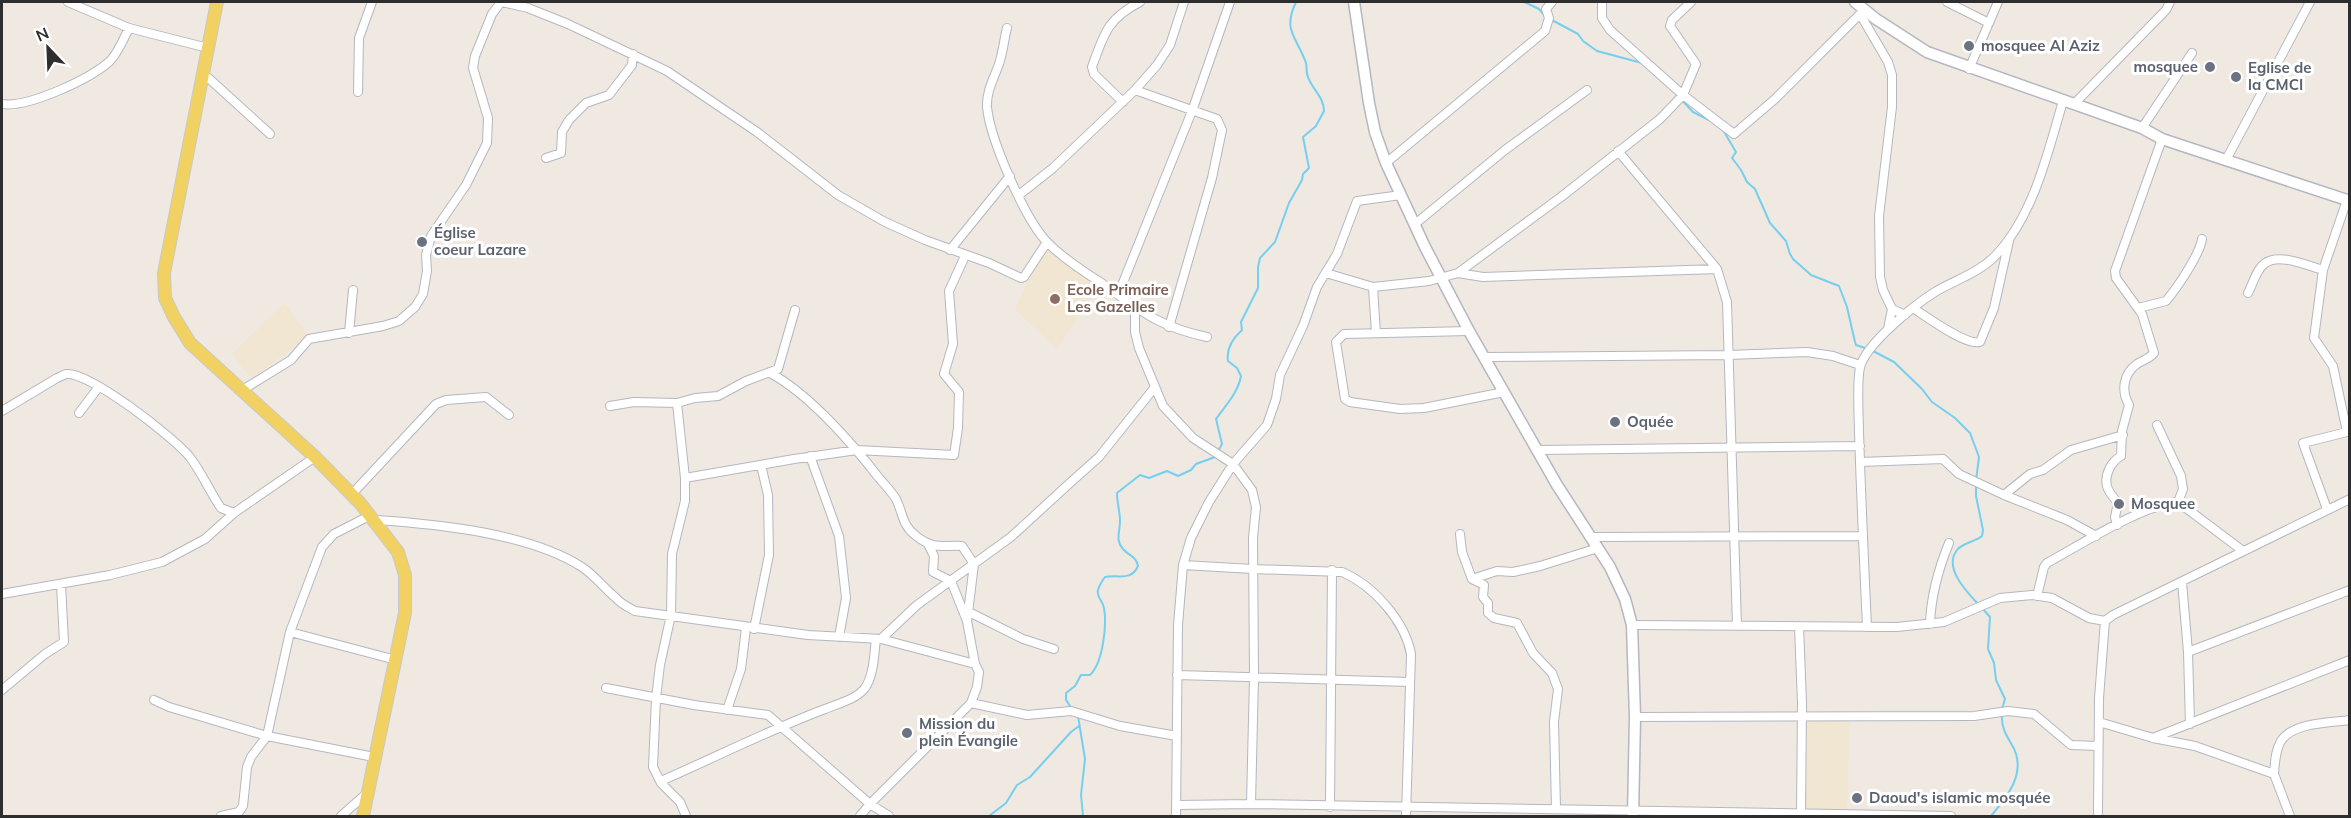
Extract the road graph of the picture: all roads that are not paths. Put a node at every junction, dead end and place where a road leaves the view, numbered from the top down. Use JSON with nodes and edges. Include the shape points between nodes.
{"nodes":[{"id":1,"x":68,"y":2,"type":"edge"},
{"id":2,"x":218,"y":2,"type":"edge"},
{"id":3,"x":372,"y":2,"type":"edge"},
{"id":4,"x":502,"y":2,"type":"edge"},
{"id":5,"x":1140,"y":2,"type":"edge"},
{"id":6,"x":1184,"y":2,"type":"edge"},
{"id":7,"x":1230,"y":2,"type":"edge"},
{"id":8,"x":1354,"y":2,"type":"edge"},
{"id":9,"x":1552,"y":2,"type":"edge"},
{"id":10,"x":1602,"y":2,"type":"edge"},
{"id":11,"x":1691,"y":2,"type":"edge"},
{"id":12,"x":1947,"y":2,"type":"edge"},
{"id":13,"x":1998,"y":2,"type":"edge"},
{"id":14,"x":2170,"y":2,"type":"edge"},
{"id":15,"x":2310,"y":2,"type":"edge"},
{"id":16,"x":1860,"y":8,"type":"edge"},
{"id":17,"x":1989,"y":23,"type":"junction"},
{"id":18,"x":129,"y":28,"type":"junction"},
{"id":19,"x":1007,"y":28,"type":"dead end"},
{"id":20,"x":208,"y":48,"type":"junction"},
{"id":21,"x":2192,"y":53,"type":"dead end"},
{"id":22,"x":633,"y":54,"type":"junction"},
{"id":23,"x":1969,"y":69,"type":"junction"},
{"id":24,"x":204,"y":74,"type":"junction"},
{"id":25,"x":1135,"y":90,"type":"junction"},
{"id":26,"x":1587,"y":90,"type":"dead end"},
{"id":27,"x":358,"y":92,"type":"dead end"},
{"id":28,"x":1681,"y":98,"type":"junction"},
{"id":29,"x":1123,"y":102,"type":"junction"},
{"id":30,"x":2069,"y":103,"type":"junction"},
{"id":31,"x":2,"y":104,"type":"edge"},
{"id":32,"x":1192,"y":111,"type":"junction"},
{"id":33,"x":2142,"y":129,"type":"junction"},
{"id":34,"x":270,"y":134,"type":"dead end"},
{"id":35,"x":2162,"y":139,"type":"junction"},
{"id":36,"x":1618,"y":151,"type":"junction"},
{"id":37,"x":546,"y":158,"type":"dead end"},
{"id":38,"x":2226,"y":160,"type":"junction"},
{"id":39,"x":1386,"y":163,"type":"junction"},
{"id":40,"x":1010,"y":176,"type":"junction"},
{"id":41,"x":1019,"y":195,"type":"junction"},
{"id":42,"x":1401,"y":195,"type":"junction"},
{"id":43,"x":2348,"y":201,"type":"edge"},
{"id":44,"x":1414,"y":224,"type":"junction"},
{"id":45,"x":2010,"y":236,"type":"junction"},
{"id":46,"x":2202,"y":239,"type":"dead end"},
{"id":47,"x":1047,"y":242,"type":"junction"},
{"id":48,"x":950,"y":250,"type":"junction"},
{"id":49,"x":965,"y":256,"type":"junction"},
{"id":50,"x":1717,"y":270,"type":"junction"},
{"id":51,"x":2323,"y":270,"type":"junction"},
{"id":52,"x":1326,"y":273,"type":"junction"},
{"id":53,"x":1458,"y":273,"type":"junction"},
{"id":54,"x":1441,"y":278,"type":"junction"},
{"id":55,"x":1373,"y":287,"type":"junction"},
{"id":56,"x":353,"y":290,"type":"dead end"},
{"id":57,"x":2248,"y":293,"type":"dead end"},
{"id":58,"x":1118,"y":295,"type":"junction"},
{"id":59,"x":1913,"y":308,"type":"junction"},
{"id":60,"x":2139,"y":308,"type":"junction"},
{"id":61,"x":1135,"y":309,"type":"junction"},
{"id":62,"x":1892,"y":309,"type":"junction"},
{"id":63,"x":795,"y":310,"type":"dead end"},
{"id":64,"x":1905,"y":315,"type":"junction"},
{"id":65,"x":1169,"y":327,"type":"junction"},
{"id":66,"x":1888,"y":330,"type":"junction"},
{"id":67,"x":1469,"y":331,"type":"junction"},
{"id":68,"x":349,"y":333,"type":"junction"},
{"id":69,"x":1376,"y":333,"type":"junction"},
{"id":70,"x":1207,"y":337,"type":"dead end"},
{"id":71,"x":1729,"y":355,"type":"junction"},
{"id":72,"x":1484,"y":357,"type":"junction"},
{"id":73,"x":1862,"y":362,"type":"junction"},
{"id":74,"x":770,"y":373,"type":"junction"},
{"id":75,"x":1155,"y":387,"type":"junction"},
{"id":76,"x":98,"y":388,"type":"junction"},
{"id":77,"x":244,"y":389,"type":"junction"},
{"id":78,"x":1504,"y":392,"type":"junction"},
{"id":79,"x":677,"y":403,"type":"junction"},
{"id":80,"x":610,"y":406,"type":"dead end"},
{"id":81,"x":2,"y":411,"type":"edge"},
{"id":82,"x":79,"y":413,"type":"dead end"},
{"id":83,"x":509,"y":415,"type":"dead end"},
{"id":84,"x":2157,"y":425,"type":"dead end"},
{"id":85,"x":2122,"y":435,"type":"junction"},
{"id":86,"x":1731,"y":446,"type":"junction"},
{"id":87,"x":1860,"y":446,"type":"junction"},
{"id":88,"x":857,"y":450,"type":"junction"},
{"id":89,"x":1538,"y":450,"type":"junction"},
{"id":90,"x":315,"y":456,"type":"junction"},
{"id":91,"x":810,"y":456,"type":"junction"},
{"id":92,"x":1860,"y":462,"type":"junction"},
{"id":93,"x":1233,"y":464,"type":"junction"},
{"id":94,"x":761,"y":465,"type":"junction"},
{"id":95,"x":685,"y":478,"type":"junction"},
{"id":96,"x":352,"y":494,"type":"junction"},
{"id":97,"x":2004,"y":495,"type":"junction"},
{"id":98,"x":2349,"y":499,"type":"edge"},
{"id":99,"x":2178,"y":502,"type":"junction"},
{"id":100,"x":2327,"y":509,"type":"junction"},
{"id":101,"x":234,"y":513,"type":"junction"},
{"id":102,"x":374,"y":518,"type":"junction"},
{"id":103,"x":2117,"y":525,"type":"junction"},
{"id":104,"x":1460,"y":534,"type":"dead end"},
{"id":105,"x":1862,"y":536,"type":"junction"},
{"id":106,"x":2096,"y":536,"type":"junction"},
{"id":107,"x":1590,"y":537,"type":"junction"},
{"id":108,"x":1733,"y":538,"type":"junction"},
{"id":109,"x":1949,"y":543,"type":"dead end"},
{"id":110,"x":928,"y":544,"type":"junction"},
{"id":111,"x":1598,"y":548,"type":"junction"},
{"id":112,"x":2243,"y":551,"type":"junction"},
{"id":113,"x":974,"y":564,"type":"junction"},
{"id":114,"x":1183,"y":565,"type":"junction"},
{"id":115,"x":1253,"y":569,"type":"junction"},
{"id":116,"x":1332,"y":570,"type":"junction"},
{"id":117,"x":1472,"y":579,"type":"junction"},
{"id":118,"x":951,"y":581,"type":"junction"},
{"id":119,"x":2182,"y":582,"type":"junction"},
{"id":120,"x":61,"y":584,"type":"junction"},
{"id":121,"x":2349,"y":590,"type":"edge"},
{"id":122,"x":2,"y":594,"type":"edge"},
{"id":123,"x":2037,"y":596,"type":"junction"},
{"id":124,"x":969,"y":612,"type":"junction"},
{"id":125,"x":671,"y":615,"type":"junction"},
{"id":126,"x":967,"y":621,"type":"junction"},
{"id":127,"x":2105,"y":621,"type":"junction"},
{"id":128,"x":1930,"y":624,"type":"junction"},
{"id":129,"x":1632,"y":625,"type":"junction"},
{"id":130,"x":1737,"y":626,"type":"junction"},
{"id":131,"x":1799,"y":626,"type":"junction"},
{"id":132,"x":1867,"y":627,"type":"junction"},
{"id":133,"x":750,"y":628,"type":"junction"},
{"id":134,"x":290,"y":632,"type":"junction"},
{"id":135,"x":839,"y":637,"type":"junction"},
{"id":136,"x":879,"y":639,"type":"junction"},
{"id":137,"x":1054,"y":649,"type":"dead end"},
{"id":138,"x":2188,"y":652,"type":"junction"},
{"id":139,"x":396,"y":660,"type":"junction"},
{"id":140,"x":2349,"y":660,"type":"edge"},
{"id":141,"x":975,"y":664,"type":"junction"},
{"id":142,"x":1177,"y":675,"type":"junction"},
{"id":143,"x":1254,"y":677,"type":"junction"},
{"id":144,"x":1331,"y":680,"type":"junction"},
{"id":145,"x":1410,"y":682,"type":"junction"},
{"id":146,"x":606,"y":688,"type":"dead end"},
{"id":147,"x":2,"y":690,"type":"edge"},
{"id":148,"x":656,"y":698,"type":"junction"},
{"id":149,"x":154,"y":700,"type":"dead end"},
{"id":150,"x":971,"y":703,"type":"junction"},
{"id":151,"x":727,"y":710,"type":"junction"},
{"id":152,"x":1635,"y":717,"type":"junction"},
{"id":153,"x":1802,"y":717,"type":"junction"},
{"id":154,"x":2349,"y":720,"type":"edge"},
{"id":155,"x":2099,"y":722,"type":"junction"},
{"id":156,"x":2190,"y":724,"type":"junction"},
{"id":157,"x":778,"y":726,"type":"junction"},
{"id":158,"x":267,"y":736,"type":"junction"},
{"id":159,"x":1177,"y":736,"type":"junction"},
{"id":160,"x":2153,"y":738,"type":"junction"},
{"id":161,"x":2098,"y":746,"type":"junction"},
{"id":162,"x":374,"y":757,"type":"junction"},
{"id":163,"x":2274,"y":774,"type":"junction"},
{"id":164,"x":661,"y":781,"type":"junction"},
{"id":165,"x":366,"y":794,"type":"junction"},
{"id":166,"x":870,"y":804,"type":"junction"},
{"id":167,"x":1251,"y":804,"type":"junction"},
{"id":168,"x":1177,"y":805,"type":"junction"},
{"id":169,"x":1330,"y":807,"type":"junction"},
{"id":170,"x":1556,"y":809,"type":"junction"},
{"id":171,"x":1406,"y":812,"type":"edge"},
{"id":172,"x":2098,"y":813,"type":"dead end"},
{"id":173,"x":241,"y":814,"type":"edge"},
{"id":174,"x":1633,"y":814,"type":"edge"},
{"id":175,"x":1801,"y":815,"type":"edge"},
{"id":176,"x":221,"y":816,"type":"edge"},
{"id":177,"x":341,"y":816,"type":"edge"},
{"id":178,"x":363,"y":816,"type":"edge"},
{"id":179,"x":686,"y":816,"type":"edge"},
{"id":180,"x":860,"y":816,"type":"edge"},
{"id":181,"x":889,"y":816,"type":"edge"},
{"id":182,"x":1176,"y":816,"type":"edge"},
{"id":183,"x":1951,"y":816,"type":"edge"},
{"id":184,"x":2290,"y":816,"type":"edge"}],
"edges":[{"from":1,"to":18,"type":"street"},
{"from":2,"to":20,"type":"main road"},
{"from":3,"to":27,"type":"street","via":[[359,38]]},
{"from":4,"to":22,"type":"street","via":[[528,8]]},
{"from":4,"to":68,"type":"street","via":[[492,14],[473,68],[488,118],[487,143],[466,185],[431,236],[423,294],[399,321]]},
{"from":5,"to":29,"type":"street","via":[[1122,11],[1106,27],[1092,67],[1094,74]]},
{"from":6,"to":25,"type":"street","via":[[1170,45]]},
{"from":7,"to":32,"type":"street"},
{"from":8,"to":39,"type":"street","via":[[1369,103]]},
{"from":9,"to":39,"type":"street","via":[[1546,9],[1549,18],[1545,31]]},
{"from":10,"to":28,"type":"street","via":[[1602,18],[1610,30],[1657,69]]},
{"from":11,"to":28,"type":"street","via":[[1670,26],[1696,64]]},
{"from":12,"to":17,"type":"street"},
{"from":13,"to":17,"type":"street"},
{"from":14,"to":30,"type":"street"},
{"from":15,"to":38,"type":"street"},
{"from":16,"to":23,"type":"street","via":[[1927,52]]},
{"from":16,"to":28,"type":"street","via":[[1775,99],[1734,134]]},
{"from":16,"to":62,"type":"street","via":[[1892,75],[1879,216],[1879,261],[1883,290]]},
{"from":17,"to":23,"type":"street"},
{"from":18,"to":20,"type":"street"},
{"from":18,"to":31,"type":"street","via":[[112,59],[91,74],[50,96]]},
{"from":19,"to":40,"type":"street","via":[[987,104],[989,123]]},
{"from":20,"to":24,"type":"main road"},
{"from":21,"to":33,"type":"street"},
{"from":22,"to":37,"type":"street","via":[[624,78],[609,95],[586,104],[569,120],[562,132],[561,153]]},
{"from":22,"to":48,"type":"street","via":[[714,101],[838,195],[885,222]]},
{"from":23,"to":30,"type":"street"},
{"from":24,"to":34,"type":"street"},
{"from":24,"to":77,"type":"main road","via":[[164,273],[165,298],[190,343]]},
{"from":25,"to":29,"type":"street"},
{"from":25,"to":32,"type":"street"},
{"from":26,"to":44,"type":"street"},
{"from":28,"to":36,"type":"street"},
{"from":29,"to":41,"type":"street"},
{"from":30,"to":33,"type":"street"},
{"from":30,"to":45,"type":"street","via":[[2032,197]]},
{"from":32,"to":58,"type":"street"},
{"from":32,"to":65,"type":"street","via":[[1217,119],[1222,130]]},
{"from":33,"to":35,"type":"street"},
{"from":35,"to":38,"type":"street"},
{"from":35,"to":60,"type":"street","via":[[2115,271],[2122,288]]},
{"from":36,"to":50,"type":"street"},
{"from":36,"to":53,"type":"street"},
{"from":38,"to":43,"type":"street"},
{"from":39,"to":42,"type":"street"},
{"from":40,"to":41,"type":"street"},
{"from":40,"to":48,"type":"street"},
{"from":41,"to":47,"type":"street"},
{"from":42,"to":44,"type":"street"},
{"from":42,"to":52,"type":"street","via":[[1357,201]]},
{"from":43,"to":51,"type":"street"},
{"from":44,"to":54,"type":"street"},
{"from":45,"to":59,"type":"street","via":[[1983,266]]},
{"from":45,"to":59,"type":"street","via":[[1994,308],[1980,342],[1966,340]]},
{"from":46,"to":60,"type":"street","via":[[2191,264],[2166,301]]},
{"from":47,"to":49,"type":"street","via":[[1021,278]]},
{"from":47,"to":58,"type":"street"},
{"from":48,"to":49,"type":"street"},
{"from":49,"to":88,"type":"street","via":[[949,291],[953,344],[944,374],[958,392],[954,455]]},
{"from":50,"to":53,"type":"street","via":[[1494,277]]},
{"from":50,"to":71,"type":"street","via":[[1726,302]]},
{"from":51,"to":57,"type":"street","via":[[2275,259],[2265,262]]},
{"from":51,"to":100,"type":"street","via":[[2314,338],[2338,380],[2347,432],[2303,443]]},
{"from":52,"to":55,"type":"street"},
{"from":52,"to":93,"type":"street","via":[[1280,375],[1267,425]]},
{"from":53,"to":54,"type":"street"},
{"from":54,"to":55,"type":"street"},
{"from":54,"to":67,"type":"street"},
{"from":55,"to":69,"type":"street"},
{"from":56,"to":68,"type":"street"},
{"from":58,"to":61,"type":"street"},
{"from":59,"to":64,"type":"street"},
{"from":60,"to":85,"type":"street","via":[[2154,353],[2136,365],[2123,387],[2129,405]]},
{"from":61,"to":65,"type":"street"},
{"from":61,"to":75,"type":"street","via":[[1134,332]]},
{"from":62,"to":64,"type":"street"},
{"from":62,"to":66,"type":"street"},
{"from":63,"to":74,"type":"street","via":[[778,369]]},
{"from":64,"to":66,"type":"street"},
{"from":65,"to":70,"type":"street"},
{"from":66,"to":73,"type":"street"},
{"from":67,"to":69,"type":"street"},
{"from":67,"to":72,"type":"street"},
{"from":68,"to":77,"type":"street","via":[[309,339],[291,360]]},
{"from":69,"to":78,"type":"street","via":[[1344,334],[1336,342],[1343,394],[1350,402],[1424,408]]},
{"from":71,"to":72,"type":"street"},
{"from":71,"to":73,"type":"street","via":[[1807,352]]},
{"from":71,"to":86,"type":"street"},
{"from":72,"to":78,"type":"street"},
{"from":73,"to":87,"type":"street"},
{"from":74,"to":79,"type":"street","via":[[717,396]]},
{"from":74,"to":88,"type":"street","via":[[788,383]]},
{"from":75,"to":93,"type":"street","via":[[1163,406],[1192,438]]},
{"from":75,"to":113,"type":"street","via":[[1099,457],[1011,537]]},
{"from":76,"to":81,"type":"street","via":[[66,374]]},
{"from":76,"to":82,"type":"street"},
{"from":76,"to":101,"type":"street","via":[[156,427],[189,457],[220,508]]},
{"from":77,"to":90,"type":"main road"},
{"from":78,"to":89,"type":"street"},
{"from":79,"to":80,"type":"street"},
{"from":79,"to":95,"type":"street"},
{"from":83,"to":96,"type":"street","via":[[486,397],[436,404]]},
{"from":84,"to":99,"type":"street","via":[[2181,476],[2183,489]]},
{"from":85,"to":97,"type":"street","via":[[2071,450]]},
{"from":85,"to":103,"type":"street","via":[[2121,456],[2109,470],[2107,486],[2118,504]]},
{"from":86,"to":87,"type":"street"},
{"from":86,"to":89,"type":"street"},
{"from":86,"to":108,"type":"street"},
{"from":87,"to":92,"type":"street"},
{"from":88,"to":91,"type":"street"},
{"from":88,"to":110,"type":"street","via":[[896,500],[906,528]]},
{"from":89,"to":107,"type":"street"},
{"from":90,"to":96,"type":"main road"},
{"from":90,"to":101,"type":"street"},
{"from":91,"to":94,"type":"street"},
{"from":91,"to":135,"type":"street","via":[[839,536],[846,598]]},
{"from":92,"to":97,"type":"street","via":[[1943,459],[1959,474]]},
{"from":92,"to":105,"type":"street"},
{"from":93,"to":114,"type":"street","via":[[1191,538]]},
{"from":93,"to":115,"type":"street","via":[[1252,490],[1256,507]]},
{"from":94,"to":95,"type":"street"},
{"from":94,"to":133,"type":"street","via":[[768,495],[769,555]]},
{"from":95,"to":125,"type":"street","via":[[685,501],[672,554]]},
{"from":96,"to":102,"type":"main road"},
{"from":97,"to":106,"type":"street"},
{"from":98,"to":100,"type":"street"},
{"from":99,"to":103,"type":"street"},
{"from":99,"to":112,"type":"street"},
{"from":100,"to":112,"type":"street"},
{"from":101,"to":120,"type":"street","via":[[205,539],[162,562]]},
{"from":102,"to":125,"type":"street","via":[[471,532],[552,551],[583,567],[618,601],[635,611]]},
{"from":102,"to":134,"type":"street","via":[[334,534],[322,547]]},
{"from":102,"to":139,"type":"main road","via":[[398,552],[405,575],[405,613]]},
{"from":103,"to":106,"type":"street"},
{"from":104,"to":117,"type":"street"},
{"from":105,"to":108,"type":"street"},
{"from":105,"to":132,"type":"street"},
{"from":106,"to":123,"type":"street","via":[[2047,563]]},
{"from":107,"to":108,"type":"street"},
{"from":107,"to":111,"type":"street"},
{"from":108,"to":130,"type":"street"},
{"from":109,"to":128,"type":"street","via":[[1931,599]]},
{"from":110,"to":113,"type":"street","via":[[962,546]]},
{"from":110,"to":118,"type":"street","via":[[934,556],[933,572]]},
{"from":111,"to":117,"type":"street","via":[[1540,566],[1497,571]]},
{"from":111,"to":129,"type":"street","via":[[1625,598]]},
{"from":112,"to":119,"type":"street"},
{"from":113,"to":118,"type":"street"},
{"from":113,"to":124,"type":"street"},
{"from":114,"to":115,"type":"street"},
{"from":114,"to":142,"type":"street"},
{"from":115,"to":116,"type":"street"},
{"from":115,"to":143,"type":"street"},
{"from":116,"to":144,"type":"street"},
{"from":116,"to":145,"type":"street","via":[[1356,577],[1397,622],[1412,654]]},
{"from":117,"to":170,"type":"street","via":[[1484,585],[1488,613],[1517,623],[1533,652],[1552,673],[1558,689],[1554,722]]},
{"from":118,"to":126,"type":"street"},
{"from":118,"to":136,"type":"street"},
{"from":119,"to":127,"type":"street"},
{"from":119,"to":138,"type":"street"},
{"from":120,"to":122,"type":"street"},
{"from":120,"to":147,"type":"street","via":[[64,642]]},
{"from":121,"to":138,"type":"street"},
{"from":123,"to":127,"type":"street","via":[[2052,598],[2089,618]]},
{"from":123,"to":128,"type":"street","via":[[2000,598],[1953,620]]},
{"from":124,"to":126,"type":"street"},
{"from":124,"to":137,"type":"street","via":[[1023,639]]},
{"from":125,"to":133,"type":"street"},
{"from":125,"to":148,"type":"street"},
{"from":126,"to":141,"type":"street"},
{"from":127,"to":155,"type":"street"},
{"from":128,"to":132,"type":"street"},
{"from":129,"to":130,"type":"street"},
{"from":129,"to":152,"type":"street"},
{"from":130,"to":131,"type":"street"},
{"from":131,"to":132,"type":"street"},
{"from":131,"to":153,"type":"street"},
{"from":133,"to":135,"type":"street"},
{"from":133,"to":151,"type":"street"},
{"from":134,"to":139,"type":"street"},
{"from":134,"to":158,"type":"street"},
{"from":135,"to":136,"type":"street"},
{"from":136,"to":141,"type":"street"},
{"from":136,"to":157,"type":"street","via":[[864,690],[848,700]]},
{"from":138,"to":156,"type":"street"},
{"from":139,"to":162,"type":"main road"},
{"from":140,"to":156,"type":"street"},
{"from":141,"to":150,"type":"street","via":[[979,672]]},
{"from":142,"to":143,"type":"street"},
{"from":142,"to":159,"type":"street"},
{"from":143,"to":144,"type":"street"},
{"from":143,"to":167,"type":"street"},
{"from":144,"to":145,"type":"street"},
{"from":144,"to":169,"type":"street"},
{"from":145,"to":171,"type":"street"},
{"from":146,"to":148,"type":"street"},
{"from":148,"to":151,"type":"street"},
{"from":148,"to":164,"type":"street","via":[[653,767]]},
{"from":149,"to":158,"type":"street"},
{"from":150,"to":159,"type":"street","via":[[1027,715],[1075,712],[1120,726]]},
{"from":150,"to":166,"type":"street"},
{"from":151,"to":157,"type":"street","via":[[768,715]]},
{"from":152,"to":153,"type":"street"},
{"from":152,"to":174,"type":"street"},
{"from":153,"to":161,"type":"street","via":[[1974,716],[2008,711],[2034,714],[2071,745]]},
{"from":153,"to":175,"type":"street"},
{"from":154,"to":163,"type":"street","via":[[2304,727],[2288,734],[2277,751]]},
{"from":155,"to":160,"type":"street"},
{"from":155,"to":161,"type":"street"},
{"from":156,"to":160,"type":"street"},
{"from":157,"to":164,"type":"street"},
{"from":157,"to":166,"type":"street"},
{"from":158,"to":162,"type":"street"},
{"from":158,"to":173,"type":"street","via":[[247,767]]},
{"from":159,"to":168,"type":"street"},
{"from":160,"to":163,"type":"street","via":[[2194,746]]},
{"from":161,"to":172,"type":"street"},
{"from":162,"to":165,"type":"main road"},
{"from":163,"to":184,"type":"street"},
{"from":164,"to":179,"type":"street","via":[[680,802]]},
{"from":165,"to":177,"type":"street"},
{"from":165,"to":178,"type":"main road"},
{"from":166,"to":180,"type":"street"},
{"from":166,"to":181,"type":"street"},
{"from":167,"to":168,"type":"street"},
{"from":167,"to":169,"type":"street"},
{"from":168,"to":182,"type":"street"},
{"from":169,"to":171,"type":"street"},
{"from":170,"to":171,"type":"street"},
{"from":170,"to":174,"type":"street"},
{"from":173,"to":176,"type":"street"},
{"from":174,"to":175,"type":"street"},
{"from":175,"to":183,"type":"street"}]}
